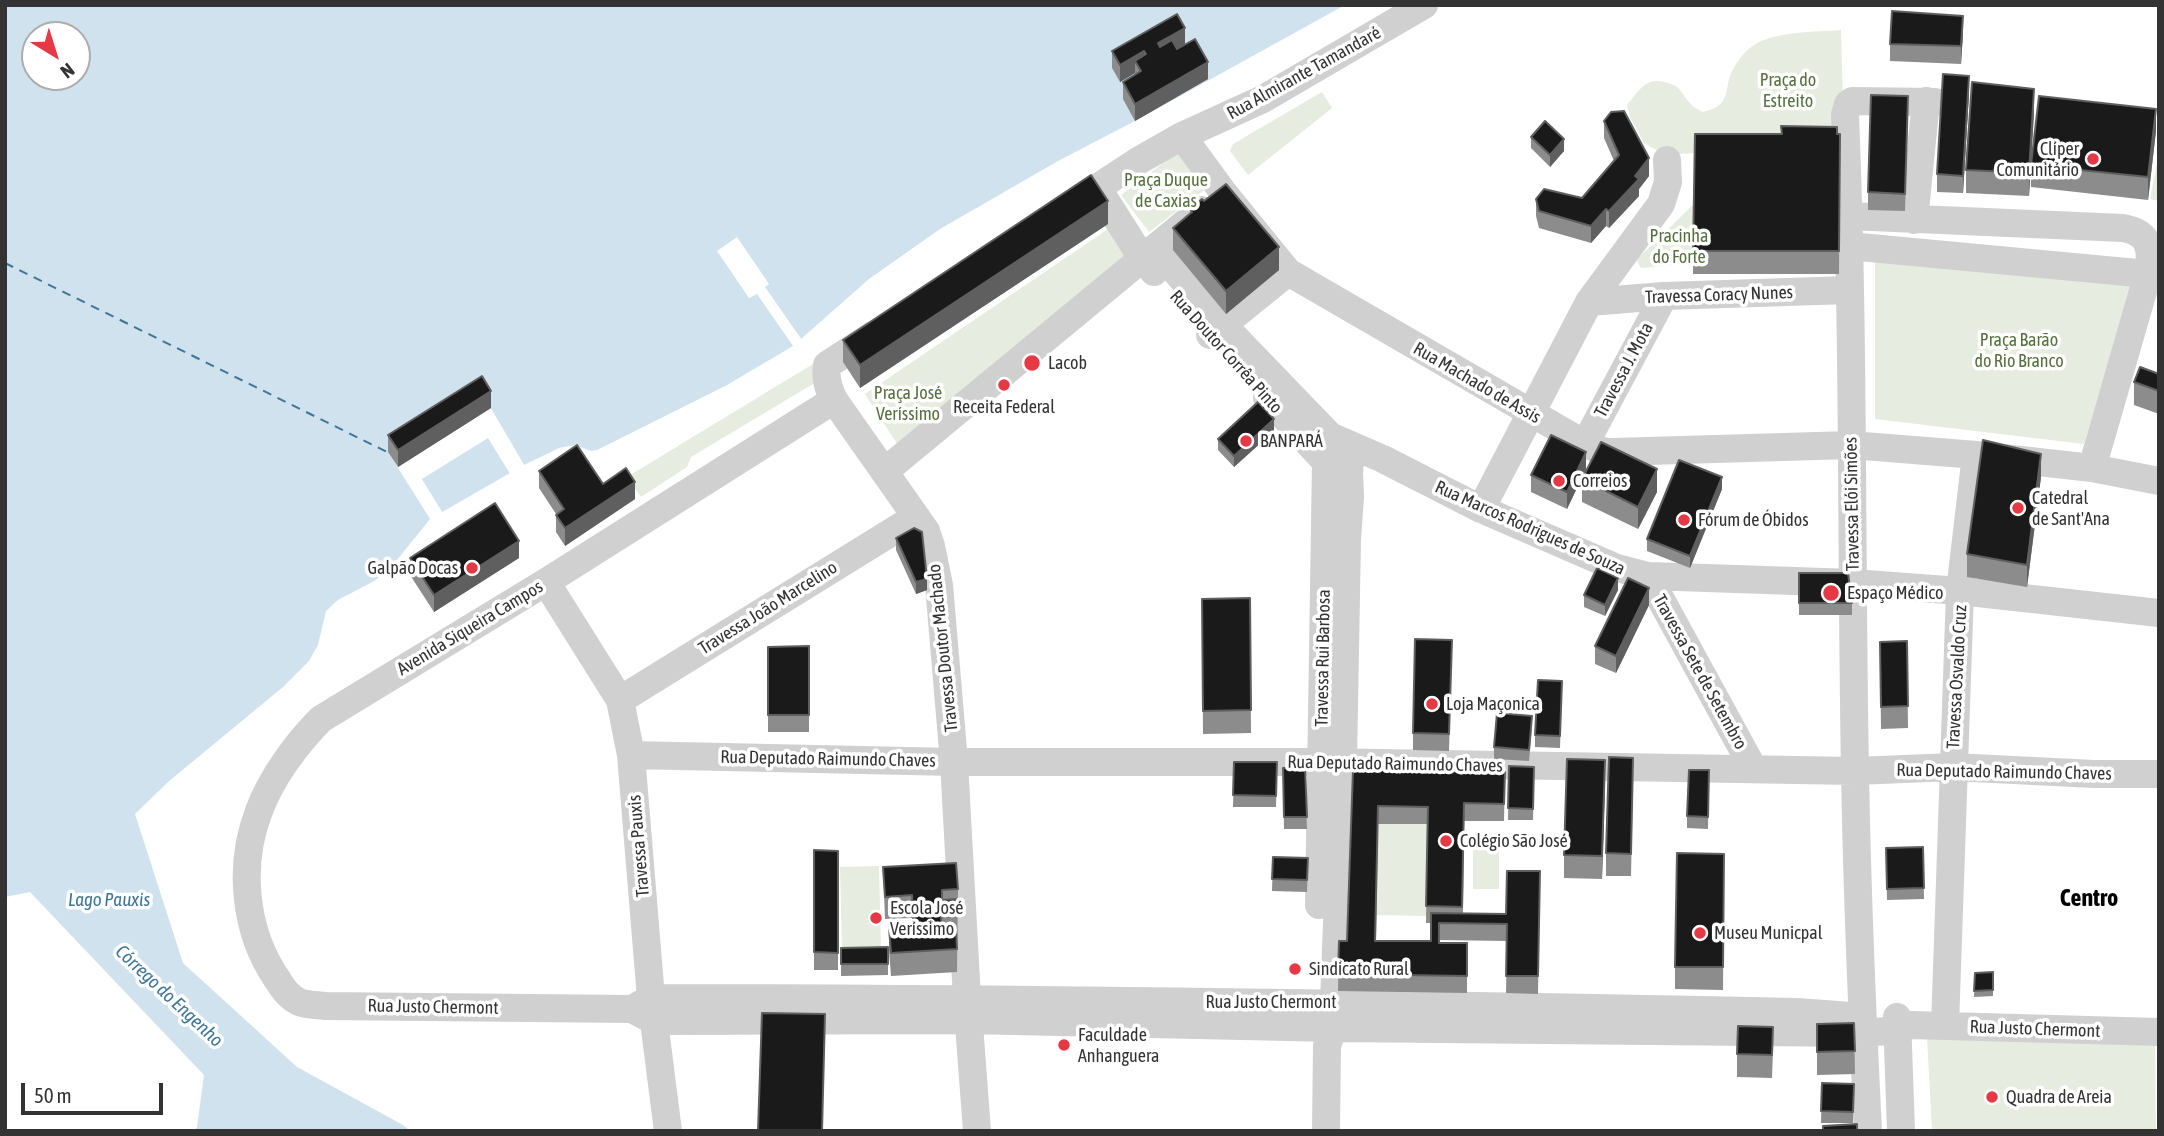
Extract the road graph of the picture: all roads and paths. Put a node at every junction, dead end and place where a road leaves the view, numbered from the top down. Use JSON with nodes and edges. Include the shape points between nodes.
{"nodes":[{"id":1,"x":1424,"y":5,"type":"edge"},
{"id":2,"x":1182,"y":136,"type":"junction"},
{"id":3,"x":1667,"y":160,"type":"dead end"},
{"id":4,"x":1097,"y":187,"type":"junction"},
{"id":5,"x":1223,"y":192,"type":"junction"},
{"id":6,"x":1849,"y":216,"type":"junction"},
{"id":7,"x":1914,"y":220,"type":"junction"},
{"id":8,"x":1041,"y":224,"type":"edge"},
{"id":9,"x":1849,"y":246,"type":"junction"},
{"id":10,"x":1149,"y":253,"type":"junction"},
{"id":11,"x":1288,"y":272,"type":"junction"},
{"id":12,"x":2148,"y":274,"type":"junction"},
{"id":13,"x":1849,"y":290,"type":"junction"},
{"id":14,"x":1664,"y":296,"type":"junction"},
{"id":15,"x":1589,"y":302,"type":"junction"},
{"id":16,"x":895,"y":320,"type":"edge"},
{"id":17,"x":1216,"y":330,"type":"junction"},
{"id":18,"x":834,"y":400,"type":"junction"},
{"id":19,"x":1531,"y":414,"type":"junction"},
{"id":20,"x":1585,"y":444,"type":"junction"},
{"id":21,"x":1851,"y":445,"type":"junction"},
{"id":22,"x":1339,"y":454,"type":"junction"},
{"id":23,"x":1976,"y":455,"type":"junction"},
{"id":24,"x":2092,"y":467,"type":"junction"},
{"id":25,"x":885,"y":471,"type":"junction"},
{"id":26,"x":2159,"y":481,"type":"edge"},
{"id":27,"x":1481,"y":509,"type":"junction"},
{"id":28,"x":916,"y":517,"type":"junction"},
{"id":29,"x":1648,"y":576,"type":"junction"},
{"id":30,"x":546,"y":582,"type":"junction"},
{"id":31,"x":1853,"y":583,"type":"junction"},
{"id":32,"x":1960,"y":591,"type":"junction"},
{"id":33,"x":2159,"y":613,"type":"edge"},
{"id":34,"x":620,"y":699,"type":"junction"},
{"id":35,"x":631,"y":755,"type":"junction"},
{"id":36,"x":954,"y":762,"type":"junction"},
{"id":37,"x":1332,"y":762,"type":"junction"},
{"id":38,"x":1953,"y":767,"type":"junction"},
{"id":39,"x":1753,"y":768,"type":"junction"},
{"id":40,"x":1854,"y":771,"type":"junction"},
{"id":41,"x":2159,"y":774,"type":"edge"},
{"id":42,"x":260,"y":951,"type":"joint"},
{"id":43,"x":646,"y":1009,"type":"junction"},
{"id":44,"x":968,"y":1009,"type":"junction"},
{"id":45,"x":1326,"y":1022,"type":"junction"},
{"id":46,"x":1902,"y":1024,"type":"junction"},
{"id":47,"x":1862,"y":1025,"type":"junction"},
{"id":48,"x":1944,"y":1026,"type":"junction"},
{"id":49,"x":2159,"y":1032,"type":"edge"},
{"id":50,"x":668,"y":1131,"type":"edge"},
{"id":51,"x":977,"y":1131,"type":"edge"},
{"id":52,"x":1326,"y":1131,"type":"edge"},
{"id":53,"x":1868,"y":1131,"type":"edge"},
{"id":54,"x":1901,"y":1131,"type":"edge"}],
"edges":[{"from":1,"to":2,"type":"street","name":"Rua Almirante Tamandaré","via":[[1262,99]]},
{"from":2,"to":4,"type":"street"},
{"from":2,"to":5,"type":"street","name":"Rua Machado de Assis"},
{"from":3,"to":15,"type":"street","via":[[1668,182],[1661,204]]},
{"from":4,"to":8,"type":"street"},
{"from":4,"to":10,"type":"street","name":"Rua Doutor Corrêa Pinto"},
{"from":5,"to":10,"type":"street"},
{"from":5,"to":11,"type":"street","name":"Rua Machado de Assis"},
{"from":6,"to":7,"type":"street"},
{"from":6,"to":7,"type":"street","name":"Travessa Elói Simões","via":[[1848,104],[1930,101]]},
{"from":6,"to":9,"type":"street","name":"Travessa Elói Simões"},
{"from":7,"to":12,"type":"street","via":[[2135,230],[2145,238]]},
{"from":9,"to":12,"type":"street"},
{"from":9,"to":13,"type":"street","name":"Travessa Elói Simões"},
{"from":10,"to":17,"type":"street","name":"Rua Doutor Corrêa Pinto"},
{"from":10,"to":25,"type":"street"},
{"from":11,"to":17,"type":"street"},
{"from":11,"to":19,"type":"street","name":"Rua Machado de Assis"},
{"from":12,"to":24,"type":"street"},
{"from":13,"to":14,"type":"street","name":"Travessa Coracy Nunes"},
{"from":13,"to":21,"type":"street","name":"Travessa Elói Simões"},
{"from":14,"to":15,"type":"street","name":"Travessa Coracy Nunes"},
{"from":14,"to":20,"type":"street","name":"Travessa J. Mota"},
{"from":15,"to":19,"type":"street"},
{"from":16,"to":18,"type":"street","name":"Travessa Doutor Machado","via":[[827,365]]},
{"from":17,"to":22,"type":"street","name":"Rua Doutor Corrêa Pinto"},
{"from":18,"to":25,"type":"street","name":"Travessa Doutor Machado"},
{"from":18,"to":30,"type":"street","name":"Avenida Siqueira Campos"},
{"from":19,"to":20,"type":"street","name":"Rua Machado de Assis"},
{"from":19,"to":27,"type":"street"},
{"from":20,"to":21,"type":"street","name":"Rua Machado de Assis","via":[[1605,452]]},
{"from":21,"to":23,"type":"street","name":"Rua Machado de Assis"},
{"from":21,"to":31,"type":"street","name":"Travessa Elói Simões"},
{"from":22,"to":27,"type":"street","name":"Rua Marcos Rodrigues de Souza","via":[[1383,459]]},
{"from":22,"to":37,"type":"street","name":"Travessa Rui Barbosa"},
{"from":23,"to":24,"type":"street","name":"Rua Machado de Assis"},
{"from":23,"to":32,"type":"street","name":"Travessa Osvaldo Cruz"},
{"from":24,"to":26,"type":"street","name":"Rua Machado de Assis"},
{"from":25,"to":28,"type":"street","name":"Travessa Doutor Machado"},
{"from":27,"to":29,"type":"street","name":"Rua Marcos Rodrigues de Souza","via":[[1617,568]]},
{"from":28,"to":34,"type":"street","name":"Travessa João Marcelino"},
{"from":28,"to":36,"type":"street","name":"Travessa Doutor Machado","via":[[929,538],[939,585]]},
{"from":29,"to":31,"type":"street","name":"Rua Marcos Rodrigues de Souza"},
{"from":29,"to":39,"type":"street","name":"Travessa Sete de Setembro"},
{"from":30,"to":34,"type":"street","name":"Travessa Pauxis"},
{"from":30,"to":42,"type":"street","name":"Avenida Siqueira Campos","via":[[321,719],[302,738],[259,809],[249,843],[247,889]]},
{"from":31,"to":32,"type":"street","name":"Rua Marcos Rodrigues de Souza"},
{"from":31,"to":40,"type":"street","name":"Travessa Elói Simões"},
{"from":32,"to":33,"type":"street","name":"Rua Marcos Rodrigues de Souza"},
{"from":32,"to":38,"type":"street","name":"Travessa Osvaldo Cruz"},
{"from":34,"to":35,"type":"street","name":"Travessa Pauxis"},
{"from":35,"to":36,"type":"street","name":"Rua Deputado Raimundo Chaves"},
{"from":35,"to":43,"type":"street","name":"Travessa Pauxis"},
{"from":36,"to":37,"type":"street","name":"Rua Deputado Raimundo Chaves"},
{"from":36,"to":44,"type":"street","name":"Travessa Doutor Machado"},
{"from":37,"to":39,"type":"street","name":"Rua Deputado Raimundo Chaves"},
{"from":37,"to":45,"type":"street","name":"Travessa Rui Barbosa"},
{"from":38,"to":40,"type":"street","name":"Rua Deputado Raimundo Chaves"},
{"from":38,"to":41,"type":"street","name":"Rua Deputado Raimundo Chaves"},
{"from":38,"to":48,"type":"street","name":"Travessa Osvaldo Cruz"},
{"from":39,"to":40,"type":"street","name":"Rua Deputado Raimundo Chaves"},
{"from":40,"to":47,"type":"street","name":"Travessa Elói Simões"},
{"from":42,"to":43,"type":"street","name":"Rua Justo Chermont","via":[[286,992],[300,1003]]},
{"from":43,"to":44,"type":"street","name":"Rua Justo Chermont"},
{"from":43,"to":50,"type":"street","name":"Travessa Pauxis"},
{"from":44,"to":45,"type":"street","name":"Rua Justo Chermont"},
{"from":44,"to":51,"type":"street","name":"Travessa Doutor Machado"},
{"from":45,"to":47,"type":"street","name":"Rua Justo Chermont"},
{"from":45,"to":52,"type":"street","name":"Travessa Rui Barbosa"},
{"from":46,"to":47,"type":"street","name":"Rua Justo Chermont"},
{"from":46,"to":48,"type":"street","name":"Rua Justo Chermont"},
{"from":46,"to":54,"type":"street"},
{"from":47,"to":53,"type":"street","name":"Travessa Elói Simões"},
{"from":48,"to":49,"type":"street","name":"Rua Justo Chermont"}]}
